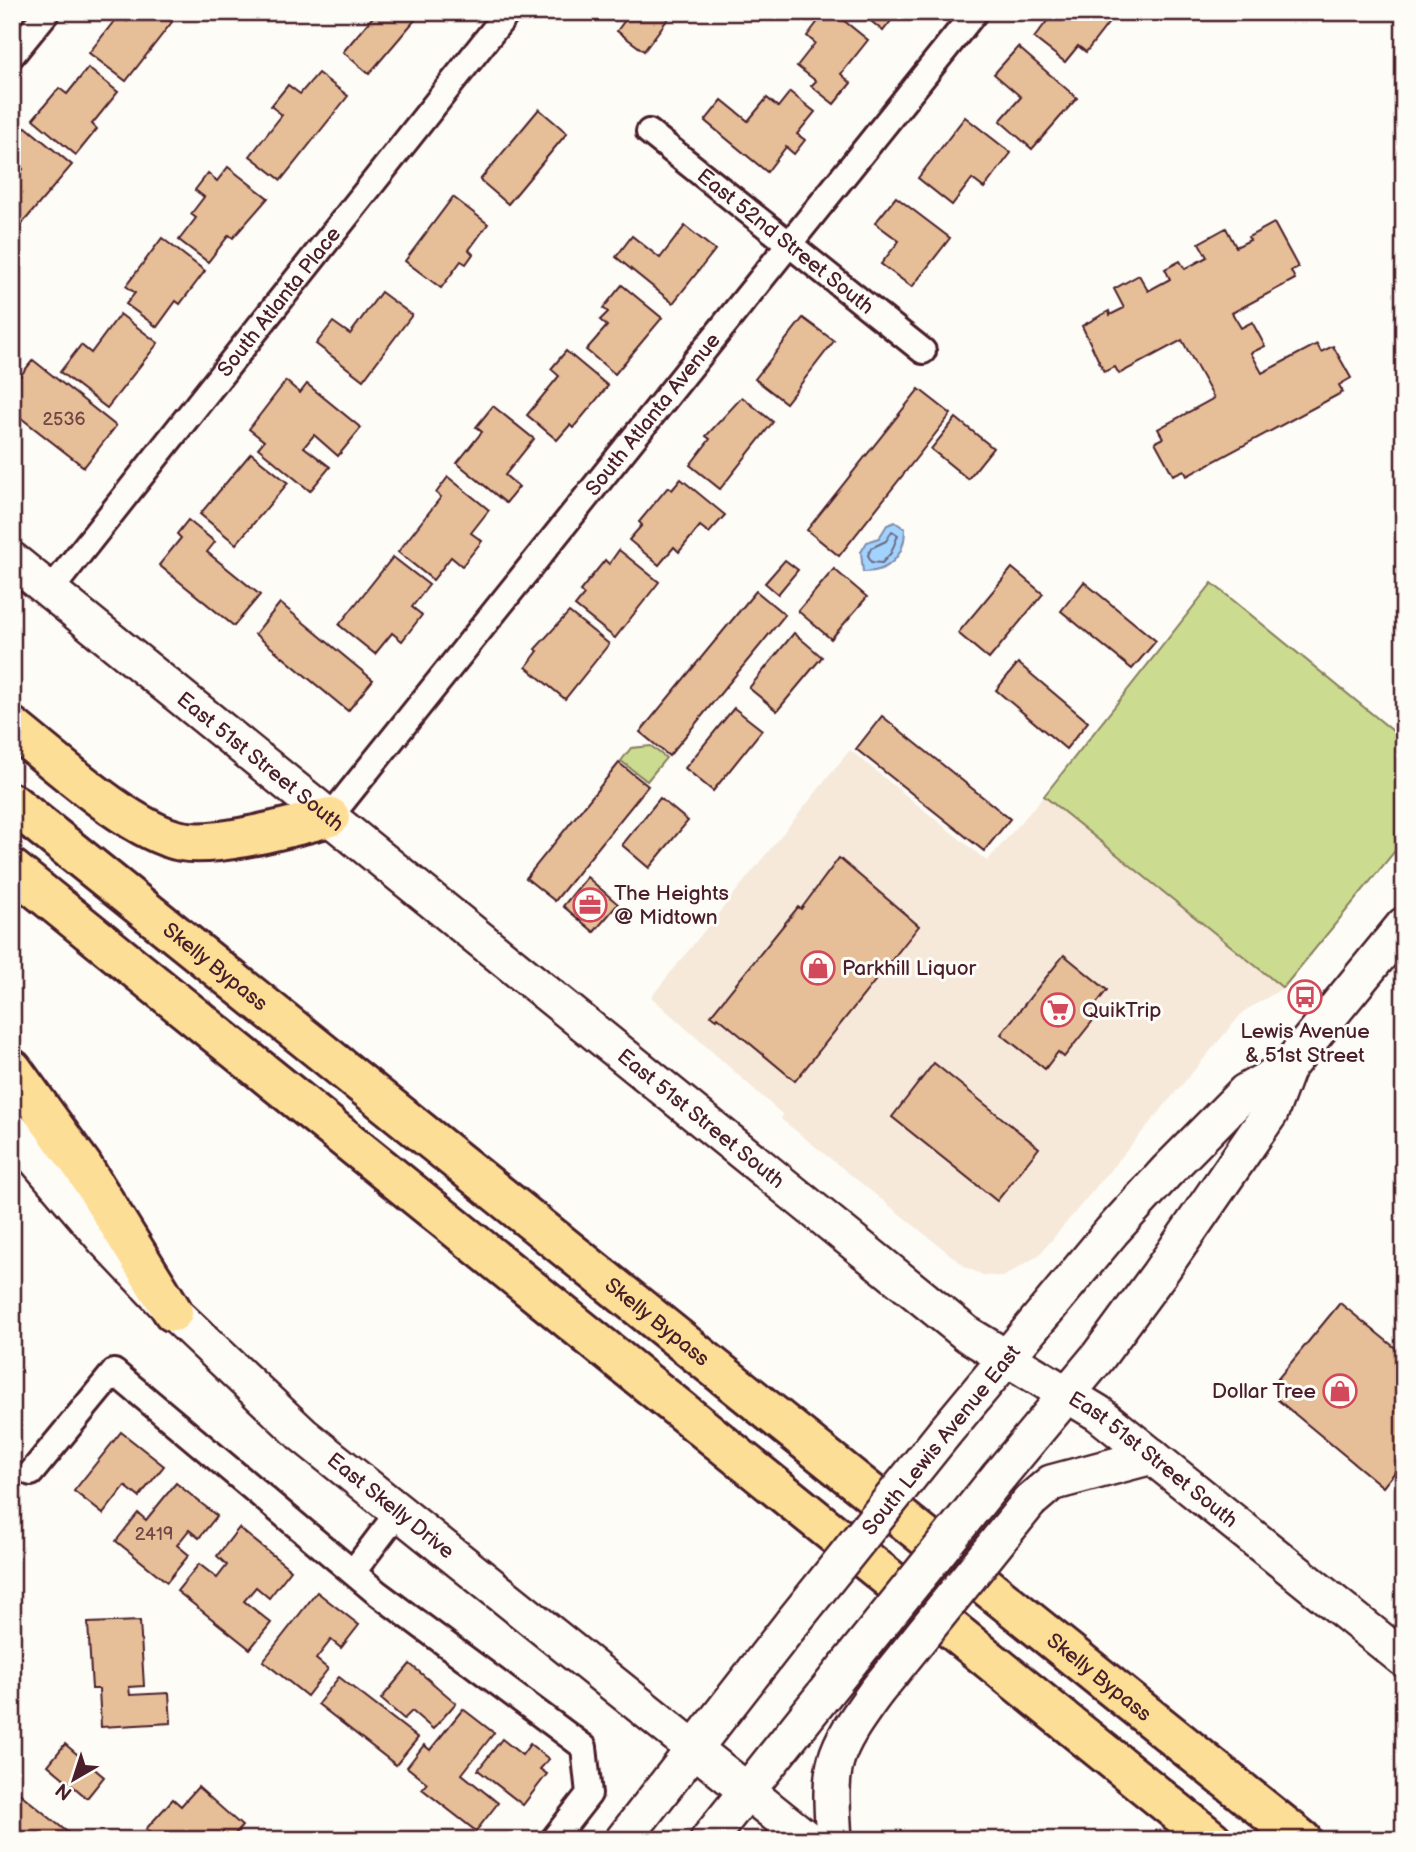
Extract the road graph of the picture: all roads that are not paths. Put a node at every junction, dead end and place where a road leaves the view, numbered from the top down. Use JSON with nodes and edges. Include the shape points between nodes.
{"nodes":[{"id":1,"x":47,"y":12,"type":"edge"},
{"id":2,"x":508,"y":12,"type":"edge"},
{"id":3,"x":975,"y":12,"type":"edge"},
{"id":4,"x":12,"y":55,"type":"edge"},
{"id":5,"x":649,"y":132,"type":"dead end"},
{"id":6,"x":788,"y":243,"type":"junction"},
{"id":7,"x":923,"y":351,"type":"dead end"},
{"id":8,"x":12,"y":560,"type":"edge"},
{"id":9,"x":50,"y":591,"type":"junction"},
{"id":10,"x":12,"y":727,"type":"edge"},
{"id":11,"x":12,"y":803,"type":"edge"},
{"id":12,"x":330,"y":817,"type":"junction"},
{"id":13,"x":12,"y":869,"type":"edge"},
{"id":14,"x":1404,"y":925,"type":"edge"},
{"id":15,"x":1287,"y":1068,"type":"junction"},
{"id":16,"x":12,"y":1069,"type":"edge"},
{"id":17,"x":1226,"y":1113,"type":"junction"},
{"id":18,"x":12,"y":1131,"type":"edge"},
{"id":19,"x":1223,"y":1183,"type":"junction"},
{"id":20,"x":173,"y":1312,"type":"junction"},
{"id":21,"x":1006,"y":1360,"type":"junction"},
{"id":22,"x":1067,"y":1394,"type":"junction"},
{"id":23,"x":1152,"y":1456,"type":"junction"},
{"id":24,"x":31,"y":1473,"type":"dead end"},
{"id":25,"x":399,"y":1511,"type":"junction"},
{"id":26,"x":352,"y":1572,"type":"junction"},
{"id":27,"x":1404,"y":1659,"type":"edge"},
{"id":28,"x":695,"y":1749,"type":"junction"},
{"id":29,"x":748,"y":1792,"type":"junction"},
{"id":30,"x":553,"y":1840,"type":"edge"},
{"id":31,"x":623,"y":1840,"type":"edge"},
{"id":32,"x":708,"y":1840,"type":"edge"},
{"id":33,"x":808,"y":1840,"type":"edge"},
{"id":34,"x":834,"y":1840,"type":"edge"},
{"id":35,"x":1212,"y":1840,"type":"edge"},
{"id":36,"x":1302,"y":1840,"type":"edge"}],
"edges":[{"from":1,"to":4,"type":"street"},
{"from":2,"to":9,"type":"street","name":"South Atlanta Place"},
{"from":3,"to":6,"type":"street","name":"South Atlanta Avenue"},
{"from":5,"to":6,"type":"street","name":"East 52nd Street South"},
{"from":6,"to":7,"type":"street","name":"East 52nd Street South"},
{"from":6,"to":12,"type":"street","name":"South Atlanta Avenue"},
{"from":8,"to":9,"type":"main road","name":"East 51st Street South"},
{"from":9,"to":12,"type":"main road","name":"East 51st Street South"},
{"from":10,"to":12,"type":"highway","via":[[103,798],[156,832],[183,841],[259,835]]},
{"from":11,"to":36,"type":"highway","name":"Skelly Bypass"},
{"from":12,"to":21,"type":"main road","name":"East 51st Street South","via":[[967,1334]]},
{"from":13,"to":35,"type":"highway"},
{"from":14,"to":15,"type":"main road","name":"South Lewis Avenue East"},
{"from":15,"to":17,"type":"main road","name":"South Lewis Avenue East","via":[[1245,1092]]},
{"from":15,"to":19,"type":"main road","name":"South Lewis Avenue East","via":[[1270,1113]]},
{"from":16,"to":20,"type":"highway","via":[[83,1167]]},
{"from":17,"to":19,"type":"main road","via":[[1211,1165]]},
{"from":17,"to":21,"type":"main road","name":"South Lewis Avenue East","via":[[1112,1231]]},
{"from":18,"to":20,"type":"main road","name":"East Skelly Drive"},
{"from":19,"to":22,"type":"main road","name":"South Lewis Avenue East"},
{"from":20,"to":25,"type":"main road","name":"East Skelly Drive","via":[[303,1434]]},
{"from":21,"to":22,"type":"main road","name":"East 51st Street South"},
{"from":21,"to":28,"type":"main road","name":"South Lewis Avenue East","bridge":true},
{"from":22,"to":23,"type":"main road","name":"East 51st Street South"},
{"from":22,"to":29,"type":"main road","name":"South Lewis Avenue East","bridge":true},
{"from":23,"to":27,"type":"main road","name":"East 51st Street South"},
{"from":23,"to":34,"type":"main road","bridge":true,"via":[[1051,1483],[1030,1501],[846,1732],[831,1774]]},
{"from":24,"to":26,"type":"street","via":[[114,1372]]},
{"from":25,"to":26,"type":"street"},
{"from":25,"to":28,"type":"main road","name":"East Skelly Drive"},
{"from":26,"to":30,"type":"street","via":[[584,1746],[589,1794]]},
{"from":28,"to":29,"type":"main road","name":"East Skelly Drive"},
{"from":28,"to":31,"type":"main road","name":"South Lewis Avenue East"},
{"from":29,"to":32,"type":"main road","name":"South Lewis Avenue East"},
{"from":29,"to":33,"type":"main road","name":"East Skelly Drive"}]}
